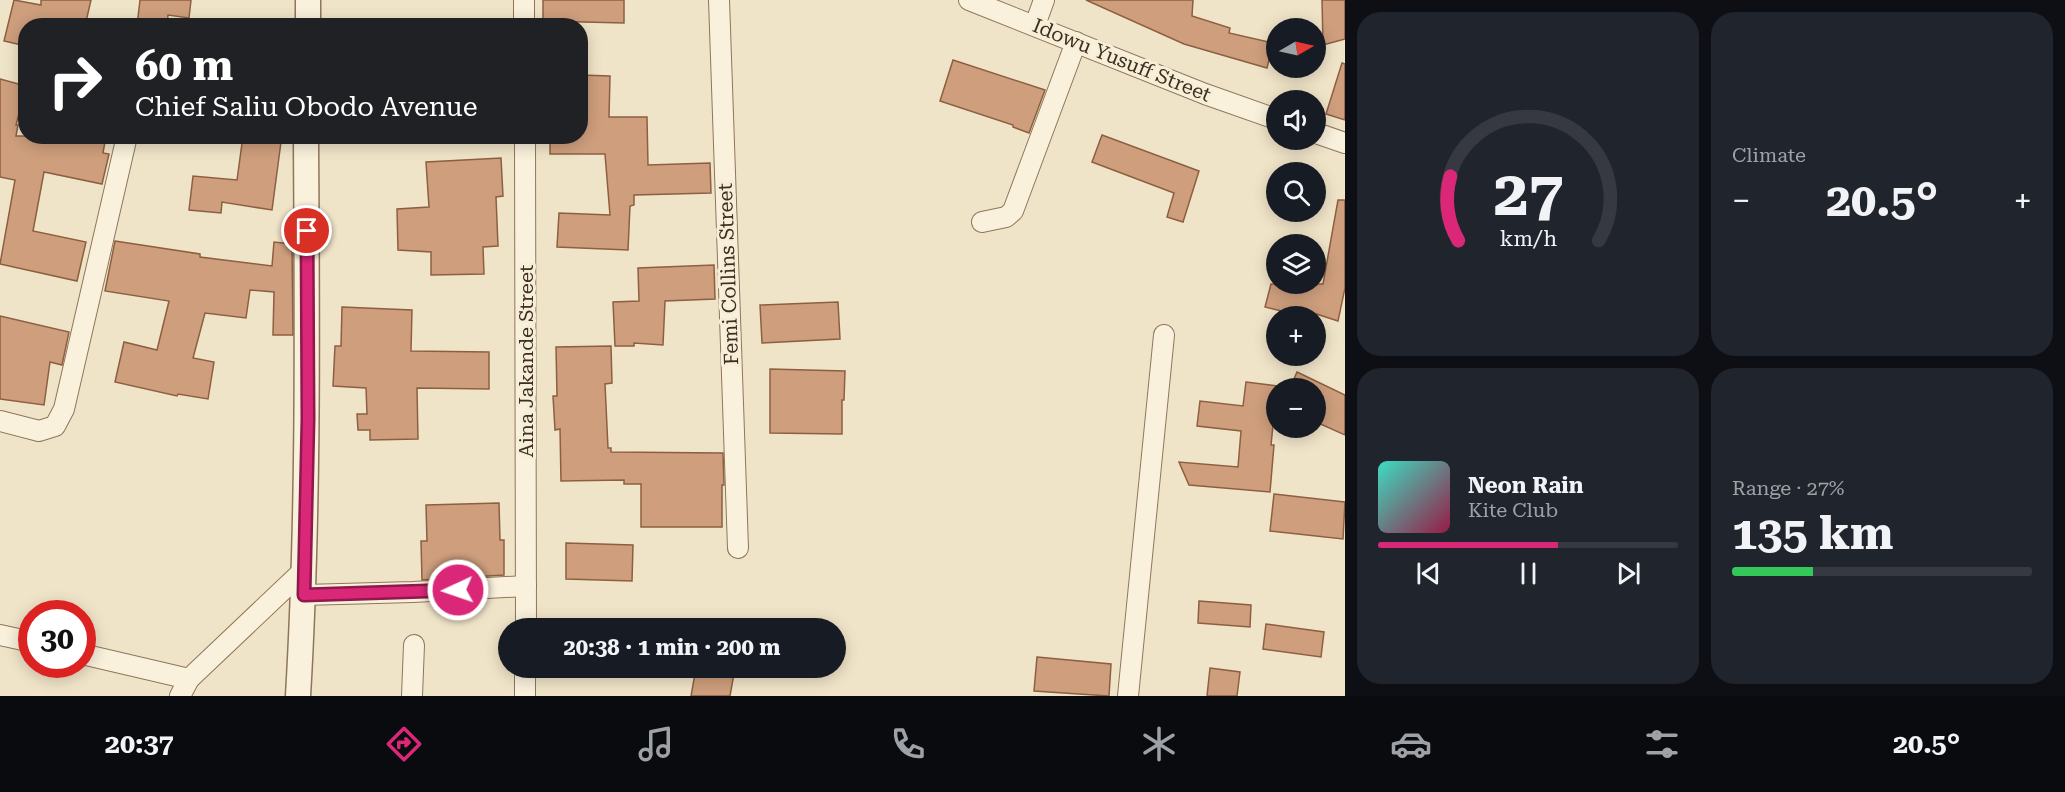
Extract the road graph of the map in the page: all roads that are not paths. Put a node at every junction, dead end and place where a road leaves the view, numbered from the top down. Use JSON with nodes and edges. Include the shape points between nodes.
{"nodes":[{"id":1,"x":308,"y":0,"type":"edge"},
{"id":2,"x":524,"y":0,"type":"edge"},
{"id":3,"x":718,"y":0,"type":"edge"},
{"id":4,"x":969,"y":0,"type":"edge"},
{"id":5,"x":1044,"y":0,"type":"edge"},
{"id":6,"x":308,"y":18,"type":"edge"},
{"id":7,"x":524,"y":18,"type":"edge"},
{"id":8,"x":1035,"y":25,"type":"junction"},
{"id":9,"x":1076,"y":42,"type":"junction"},
{"id":10,"x":1266,"y":115,"type":"edge"},
{"id":11,"x":1326,"y":136,"type":"edge"},
{"id":12,"x":1345,"y":143,"type":"edge"},
{"id":13,"x":125,"y":144,"type":"edge"},
{"id":14,"x":306,"y":144,"type":"edge"},
{"id":15,"x":525,"y":144,"type":"edge"},
{"id":16,"x":982,"y":222,"type":"dead end"},
{"id":17,"x":1164,"y":335,"type":"dead end"},
{"id":18,"x":0,"y":421,"type":"edge"},
{"id":19,"x":738,"y":548,"type":"dead end"},
{"id":20,"x":304,"y":570,"type":"junction"},
{"id":21,"x":526,"y":586,"type":"junction"},
{"id":22,"x":304,"y":595,"type":"junction"},
{"id":23,"x":526,"y":618,"type":"edge"},
{"id":24,"x":0,"y":635,"type":"edge"},
{"id":25,"x":18,"y":639,"type":"edge"},
{"id":26,"x":414,"y":645,"type":"dead end"},
{"id":27,"x":96,"y":657,"type":"edge"},
{"id":28,"x":525,"y":678,"type":"edge"},
{"id":29,"x":189,"y":679,"type":"junction"},
{"id":30,"x":180,"y":696,"type":"edge"},
{"id":31,"x":298,"y":696,"type":"edge"},
{"id":32,"x":412,"y":696,"type":"edge"},
{"id":33,"x":525,"y":696,"type":"edge"},
{"id":34,"x":1128,"y":696,"type":"edge"}],
"edges":[{"from":1,"to":6,"type":"street"},
{"from":2,"to":7,"type":"street"},
{"from":3,"to":19,"type":"street","name":"Femi Collins Street"},
{"from":4,"to":8,"type":"street","name":"Idowu Yusuff Street"},
{"from":5,"to":8,"type":"street"},
{"from":8,"to":9,"type":"street","name":"Idowu Yusuff Street"},
{"from":9,"to":10,"type":"street","name":"Idowu Yusuff Street"},
{"from":9,"to":16,"type":"street","via":[[1013,211],[1006,217]]},
{"from":11,"to":12,"type":"street"},
{"from":13,"to":18,"type":"street","via":[[64,409],[55,426],[39,431]]},
{"from":14,"to":20,"type":"street","via":[[308,419]]},
{"from":15,"to":21,"type":"street","name":"Aina Jakande Street"},
{"from":17,"to":34,"type":"street"},
{"from":20,"to":22,"type":"street"},
{"from":20,"to":29,"type":"street"},
{"from":21,"to":22,"type":"street"},
{"from":21,"to":23,"type":"street","name":"Aina Jakande Street"},
{"from":22,"to":31,"type":"street"},
{"from":24,"to":25,"type":"street"},
{"from":26,"to":32,"type":"street"},
{"from":27,"to":29,"type":"street"},
{"from":28,"to":33,"type":"street"},
{"from":29,"to":30,"type":"street"}]}
